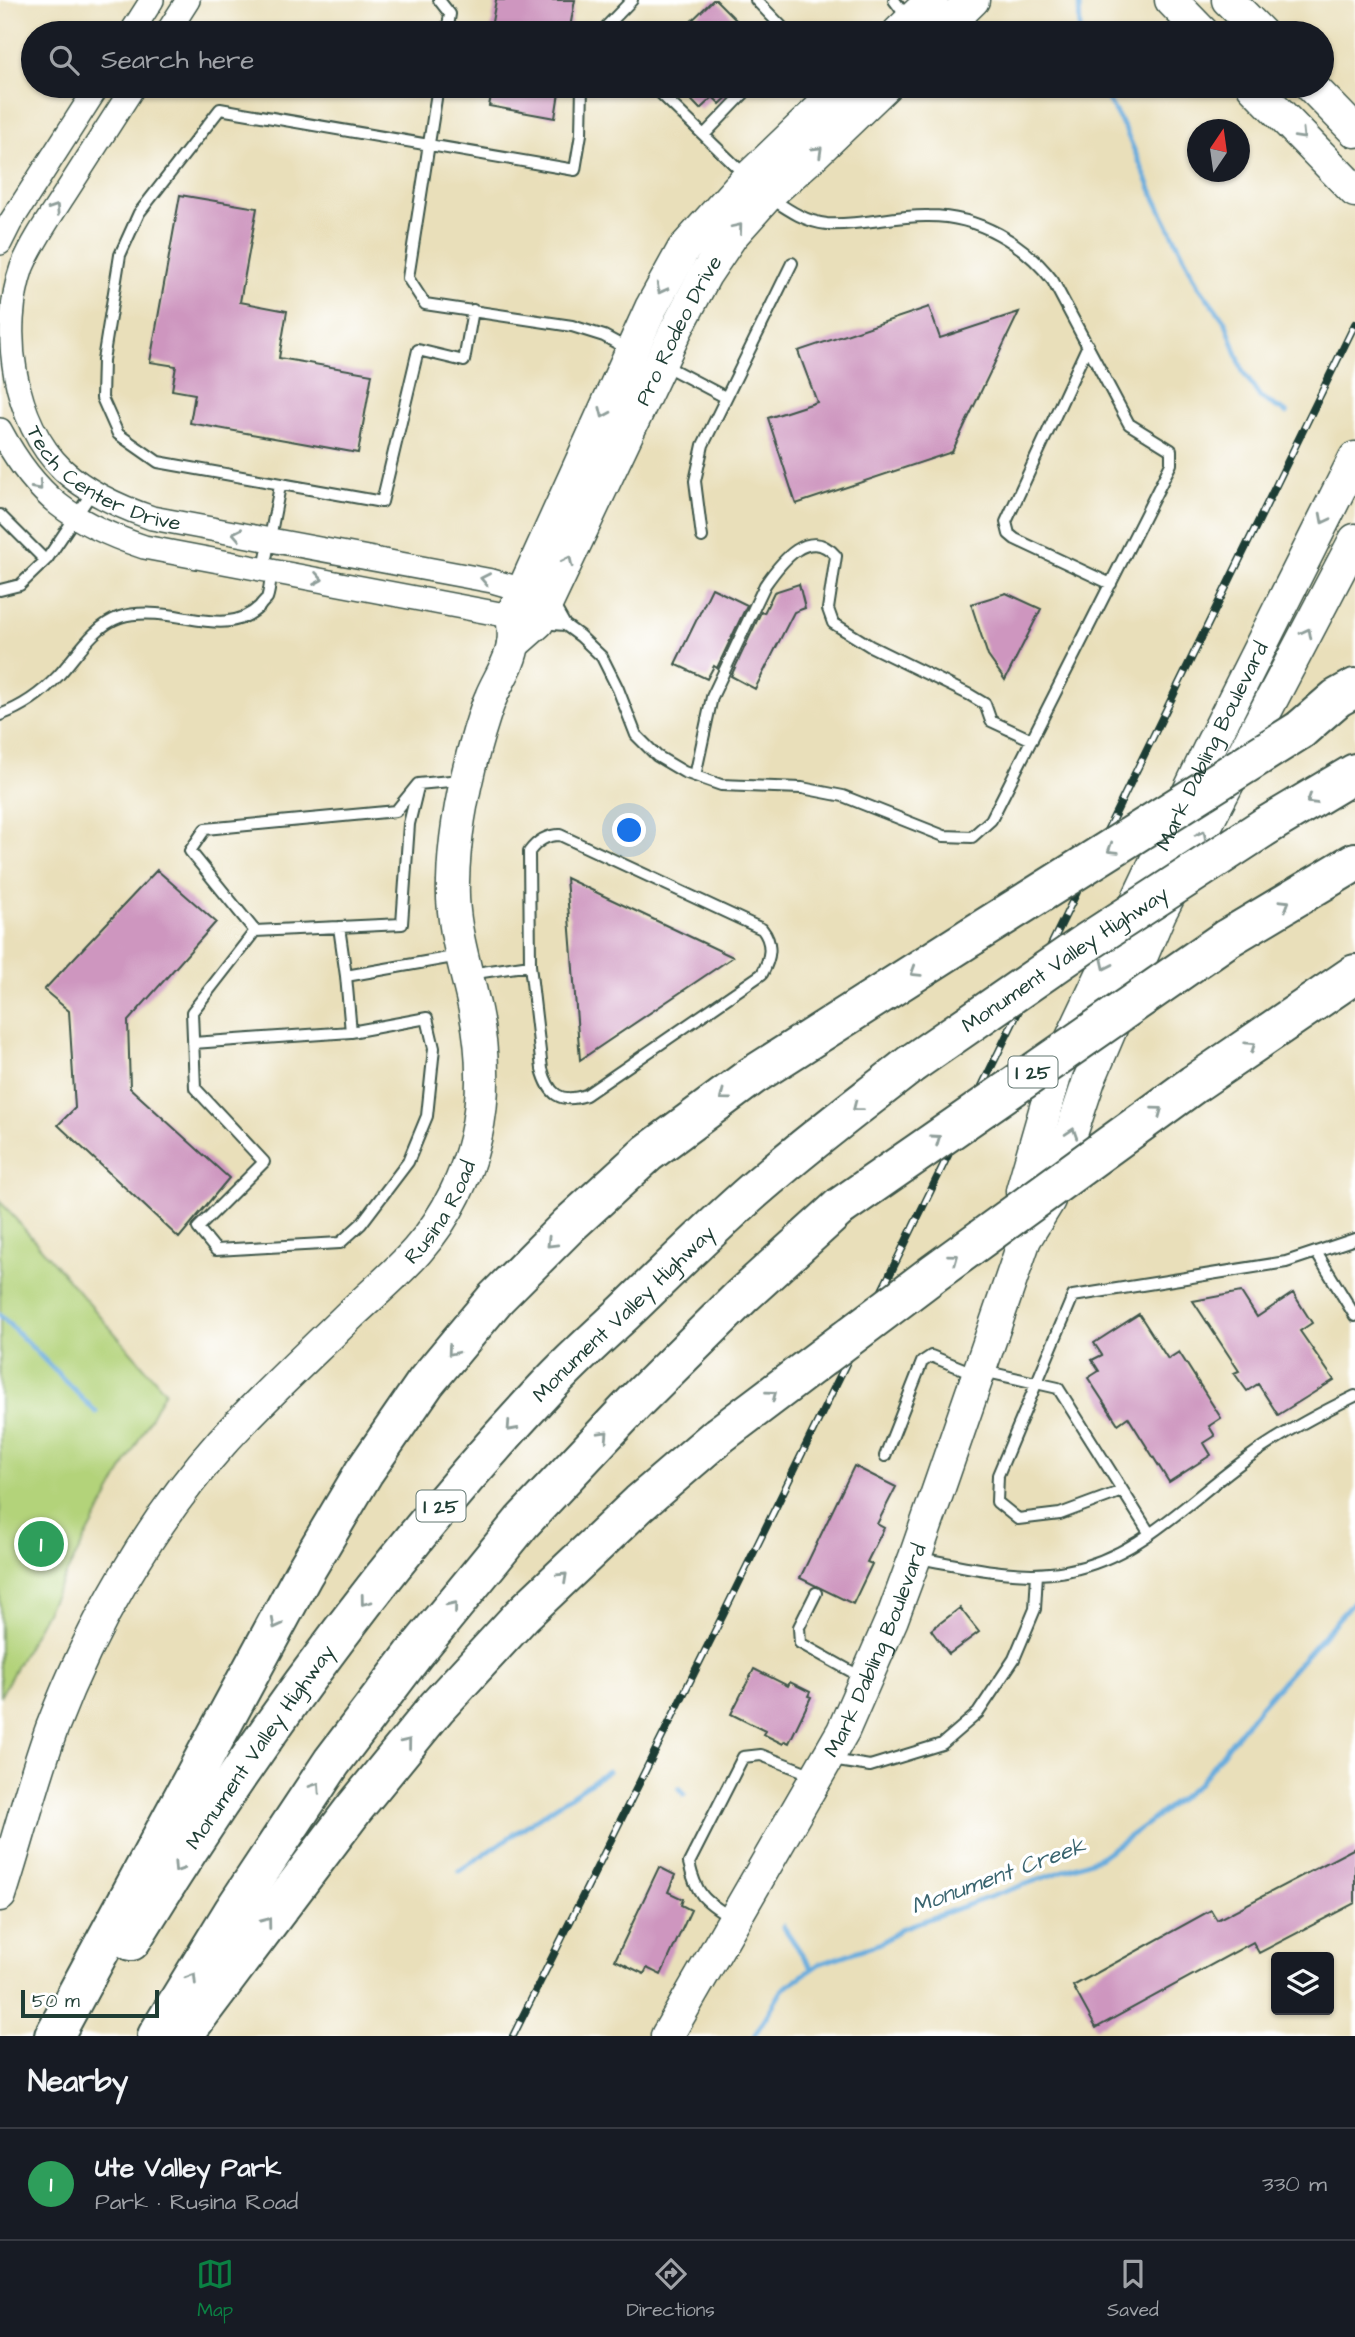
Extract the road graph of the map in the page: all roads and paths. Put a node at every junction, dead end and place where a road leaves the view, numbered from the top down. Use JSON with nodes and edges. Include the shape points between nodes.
{"nodes":[{"id":1,"x":152,"y":0,"type":"edge"},
{"id":2,"x":188,"y":0,"type":"edge"},
{"id":3,"x":439,"y":0,"type":"edge"},
{"id":4,"x":632,"y":0,"type":"edge"},
{"id":5,"x":756,"y":0,"type":"edge"},
{"id":6,"x":973,"y":0,"type":"edge"},
{"id":7,"x":1171,"y":0,"type":"edge"},
{"id":8,"x":1228,"y":0,"type":"edge"},
{"id":9,"x":915,"y":18,"type":"edge"},
{"id":10,"x":139,"y":21,"type":"edge"},
{"id":11,"x":175,"y":21,"type":"edge"},
{"id":12,"x":449,"y":21,"type":"edge"},
{"id":13,"x":612,"y":21,"type":"edge"},
{"id":14,"x":776,"y":21,"type":"edge"},
{"id":15,"x":1191,"y":21,"type":"edge"},
{"id":16,"x":1249,"y":21,"type":"edge"},
{"id":17,"x":90,"y":98,"type":"edge"},
{"id":18,"x":126,"y":98,"type":"edge"},
{"id":19,"x":436,"y":98,"type":"edge"},
{"id":20,"x":582,"y":98,"type":"edge"},
{"id":21,"x":665,"y":98,"type":"edge"},
{"id":22,"x":739,"y":98,"type":"edge"},
{"id":23,"x":834,"y":98,"type":"edge"},
{"id":24,"x":873,"y":98,"type":"edge"},
{"id":25,"x":1265,"y":98,"type":"edge"},
{"id":26,"x":1323,"y":98,"type":"edge"},
{"id":27,"x":1355,"y":131,"type":"edge"},
{"id":28,"x":704,"y":135,"type":"junction"},
{"id":29,"x":429,"y":145,"type":"junction"},
{"id":30,"x":757,"y":187,"type":"junction"},
{"id":31,"x":1355,"y":191,"type":"edge"},
{"id":32,"x":10,"y":245,"type":"edge"},
{"id":33,"x":792,"y":263,"type":"dead end"},
{"id":34,"x":473,"y":310,"type":"junction"},
{"id":35,"x":1088,"y":345,"type":"junction"},
{"id":36,"x":646,"y":357,"type":"junction"},
{"id":37,"x":725,"y":397,"type":"junction"},
{"id":38,"x":0,"y":430,"type":"edge"},
{"id":39,"x":1355,"y":458,"type":"edge"},
{"id":40,"x":280,"y":486,"type":"junction"},
{"id":41,"x":93,"y":491,"type":"junction"},
{"id":42,"x":0,"y":515,"type":"edge"},
{"id":43,"x":76,"y":517,"type":"junction"},
{"id":44,"x":702,"y":537,"type":"dead end"},
{"id":45,"x":269,"y":540,"type":"junction"},
{"id":46,"x":1355,"y":540,"type":"edge"},
{"id":47,"x":45,"y":560,"type":"junction"},
{"id":48,"x":268,"y":570,"type":"junction"},
{"id":49,"x":1111,"y":584,"type":"junction"},
{"id":50,"x":0,"y":590,"type":"edge"},
{"id":51,"x":534,"y":615,"type":"junction"},
{"id":52,"x":1348,"y":699,"type":"edge"},
{"id":53,"x":0,"y":715,"type":"edge"},
{"id":54,"x":1031,"y":740,"type":"junction"},
{"id":55,"x":1355,"y":773,"type":"edge"},
{"id":56,"x":695,"y":776,"type":"junction"},
{"id":57,"x":467,"y":779,"type":"junction"},
{"id":58,"x":418,"y":784,"type":"junction"},
{"id":59,"x":1355,"y":862,"type":"edge"},
{"id":60,"x":339,"y":927,"type":"junction"},
{"id":61,"x":255,"y":931,"type":"junction"},
{"id":62,"x":464,"y":965,"type":"junction"},
{"id":63,"x":530,"y":965,"type":"junction"},
{"id":64,"x":1355,"y":974,"type":"edge"},
{"id":65,"x":346,"y":976,"type":"junction"},
{"id":66,"x":351,"y":1032,"type":"junction"},
{"id":67,"x":193,"y":1043,"type":"junction"},
{"id":68,"x":1025,"y":1239,"type":"junction"},
{"id":69,"x":1355,"y":1239,"type":"edge"},
{"id":70,"x":1316,"y":1252,"type":"junction"},
{"id":71,"x":1355,"y":1316,"type":"edge"},
{"id":72,"x":979,"y":1373,"type":"junction"},
{"id":73,"x":1038,"y":1383,"type":"junction"},
{"id":74,"x":1355,"y":1396,"type":"edge"},
{"id":75,"x":885,"y":1456,"type":"dead end"},
{"id":76,"x":1122,"y":1491,"type":"junction"},
{"id":77,"x":1150,"y":1534,"type":"junction"},
{"id":78,"x":915,"y":1557,"type":"junction"},
{"id":79,"x":1037,"y":1574,"type":"junction"},
{"id":80,"x":816,"y":1593,"type":"dead end"},
{"id":81,"x":866,"y":1679,"type":"junction"},
{"id":82,"x":823,"y":1768,"type":"junction"},
{"id":83,"x":0,"y":1895,"type":"edge"},
{"id":84,"x":735,"y":1919,"type":"junction"},
{"id":85,"x":54,"y":2036,"type":"edge"},
{"id":86,"x":72,"y":2036,"type":"edge"},
{"id":87,"x":157,"y":2036,"type":"edge"},
{"id":88,"x":183,"y":2036,"type":"edge"},
{"id":89,"x":667,"y":2036,"type":"edge"}],
"edges":[{"from":1,"to":10,"type":"street"},
{"from":2,"to":11,"type":"street"},
{"from":3,"to":12,"type":"lane","via":[[450,14]]},
{"from":4,"to":13,"type":"lane"},
{"from":5,"to":14,"type":"lane"},
{"from":6,"to":9,"type":"street"},
{"from":7,"to":15,"type":"street"},
{"from":8,"to":16,"type":"street"},
{"from":17,"to":32,"type":"street","name":"Tech Center Drive","via":[[10,223]]},
{"from":32,"to":18,"type":"street","name":"Tech Center Drive","one_way":true,"via":[[37,238]]},
{"from":19,"to":29,"type":"lane"},
{"from":20,"to":29,"type":"lane","via":[[575,170]]},
{"from":21,"to":28,"type":"lane"},
{"from":22,"to":28,"type":"lane"},
{"from":23,"to":30,"type":"street","name":"Pro Rodeo Drive"},
{"from":30,"to":24,"type":"street","name":"Pro Rodeo Drive","one_way":true,"via":[[810,159]]},
{"from":25,"to":31,"type":"street","one_way":true},
{"from":26,"to":27,"type":"street"},
{"from":28,"to":30,"type":"lane"},
{"from":29,"to":34,"type":"lane","via":[[408,278],[425,304]]},
{"from":29,"to":40,"type":"lane","via":[[220,109],[134,223],[120,256],[103,360],[102,398],[118,434],[158,463]]},
{"from":30,"to":35,"type":"lane","via":[[802,218],[826,224],[930,215],[1003,236],[1039,262]]},
{"from":30,"to":36,"type":"street","name":"Pro Rodeo Drive","via":[[732,235]]},
{"from":32,"to":41,"type":"street","name":"Tech Center Drive","via":[[22,269],[8,336],[25,412],[63,470]]},
{"from":33,"to":37,"type":"lane"},
{"from":34,"to":36,"type":"lane","via":[[572,326]]},
{"from":34,"to":40,"type":"lane","via":[[464,361],[418,350],[382,502]]},
{"from":35,"to":49,"type":"lane","via":[[1129,424],[1171,450],[1171,464]]},
{"from":35,"to":49,"type":"lane","via":[[1006,522],[1015,538]]},
{"from":36,"to":37,"type":"lane"},
{"from":36,"to":51,"type":"street","name":"Pro Rodeo Drive"},
{"from":37,"to":44,"type":"lane","via":[[703,445],[695,481]]},
{"from":38,"to":43,"type":"street","name":"Tech Center Drive","one_way":true,"via":[[17,462],[42,492]]},
{"from":39,"to":68,"type":"street","name":"Mark Dabling Boulevard","one_way":true,"via":[[1057,1069],[1021,1191]]},
{"from":40,"to":45,"type":"lane"},
{"from":41,"to":43,"type":"lane"},
{"from":45,"to":41,"type":"street","name":"Tech Center Drive","one_way":true,"via":[[152,518]]},
{"from":42,"to":47,"type":"lane"},
{"from":43,"to":47,"type":"lane"},
{"from":43,"to":48,"type":"street","name":"Tech Center Drive","via":[[110,536],[144,547]]},
{"from":45,"to":48,"type":"lane"},
{"from":51,"to":45,"type":"street","name":"Tech Center Drive","one_way":true,"via":[[492,581]]},
{"from":68,"to":46,"type":"street","name":"Mark Dabling Boulevard","one_way":true,"via":[[1049,1200],[1089,1080],[1160,913]]},
{"from":47,"to":50,"type":"lane","via":[[20,585]]},
{"from":48,"to":51,"type":"street","name":"Tech Center Drive","one_way":true},
{"from":48,"to":53,"type":"lane","via":[[267,598],[252,613],[231,622],[168,615],[117,618],[37,695]]},
{"from":49,"to":54,"type":"lane"},
{"from":51,"to":56,"type":"lane","via":[[602,657],[636,735],[657,756]]},
{"from":51,"to":57,"type":"street","name":"Rusina Road","via":[[490,698]]},
{"from":52,"to":85,"type":"highway","one_way":true,"bridge":true,"via":[[752,1076],[648,1153],[496,1298],[426,1382],[363,1472]]},
{"from":54,"to":56,"type":"lane","via":[[991,820],[972,837],[944,836],[843,796],[802,788],[721,785]]},
{"from":54,"to":56,"type":"lane","via":[[991,721],[985,704],[970,695],[833,623],[828,609],[836,556],[817,544],[793,551],[765,585],[712,697]]},
{"from":55,"to":86,"type":"highway","name":"Monument Valley Highway","number":"I 25","one_way":true,"bridge":true,"via":[[1089,941],[911,1064],[767,1179],[548,1385],[456,1488],[314,1668],[208,1822]]},
{"from":57,"to":58,"type":"lane"},
{"from":57,"to":62,"type":"street","name":"Rusina Road","via":[[453,881],[453,919]]},
{"from":58,"to":60,"type":"lane","via":[[409,824],[402,924]]},
{"from":58,"to":61,"type":"lane","via":[[396,811],[205,829],[190,851]]},
{"from":87,"to":59,"type":"highway","number":"I 25","one_way":true,"bridge":true,"via":[[332,1762],[414,1654],[522,1522],[713,1325],[840,1207],[1226,939]]},
{"from":60,"to":61,"type":"lane"},
{"from":60,"to":65,"type":"lane"},
{"from":61,"to":67,"type":"lane","via":[[192,1012]]},
{"from":62,"to":63,"type":"lane"},
{"from":62,"to":65,"type":"lane"},
{"from":62,"to":83,"type":"street","name":"Rusina Road","via":[[481,1047],[483,1087],[470,1159],[457,1192],[408,1262],[223,1442],[147,1541],[76,1671],[41,1760]]},
{"from":63,"to":63,"type":"lane","via":[[529,852],[551,835],[560,835],[762,929],[770,947],[770,960],[762,974],[586,1095],[572,1100],[546,1084]]},
{"from":88,"to":64,"type":"highway","one_way":true,"bridge":true,"via":[[353,1810],[437,1707],[522,1615],[640,1503],[718,1436],[934,1273],[1194,1084]]},
{"from":65,"to":66,"type":"lane"},
{"from":66,"to":67,"type":"lane"},
{"from":66,"to":67,"type":"lane","via":[[427,1018],[434,1048],[427,1116],[408,1162],[361,1224],[340,1243],[216,1250],[198,1228],[264,1162],[195,1088]]},
{"from":68,"to":72,"type":"street","name":"Mark Dabling Boulevard"},
{"from":69,"to":70,"type":"lane"},
{"from":70,"to":71,"type":"lane"},
{"from":70,"to":73,"type":"lane","via":[[1286,1262],[1073,1296]]},
{"from":72,"to":73,"type":"lane"},
{"from":72,"to":75,"type":"lane","via":[[931,1356],[922,1362]]},
{"from":72,"to":78,"type":"street","name":"Mark Dabling Boulevard"},
{"from":73,"to":76,"type":"lane","via":[[1058,1388]]},
{"from":73,"to":76,"type":"lane","via":[[998,1475],[997,1502],[1018,1519],[1060,1514]]},
{"from":74,"to":77,"type":"lane","via":[[1249,1457]]},
{"from":76,"to":77,"type":"lane"},
{"from":77,"to":79,"type":"lane","via":[[1098,1562]]},
{"from":78,"to":79,"type":"lane"},
{"from":78,"to":81,"type":"street","name":"Mark Dabling Boulevard"},
{"from":79,"to":82,"type":"lane","via":[[1035,1609],[1014,1659],[978,1713],[942,1744],[870,1766]]},
{"from":80,"to":81,"type":"lane","via":[[799,1627],[800,1643]]},
{"from":81,"to":82,"type":"street","name":"Mark Dabling Boulevard"},
{"from":82,"to":84,"type":"street","name":"Mark Dabling Boulevard"},
{"from":82,"to":84,"type":"lane","via":[[761,1755],[743,1757],[689,1863],[692,1879],[706,1902]]},
{"from":84,"to":89,"type":"street","name":"Mark Dabling Boulevard"}]}
